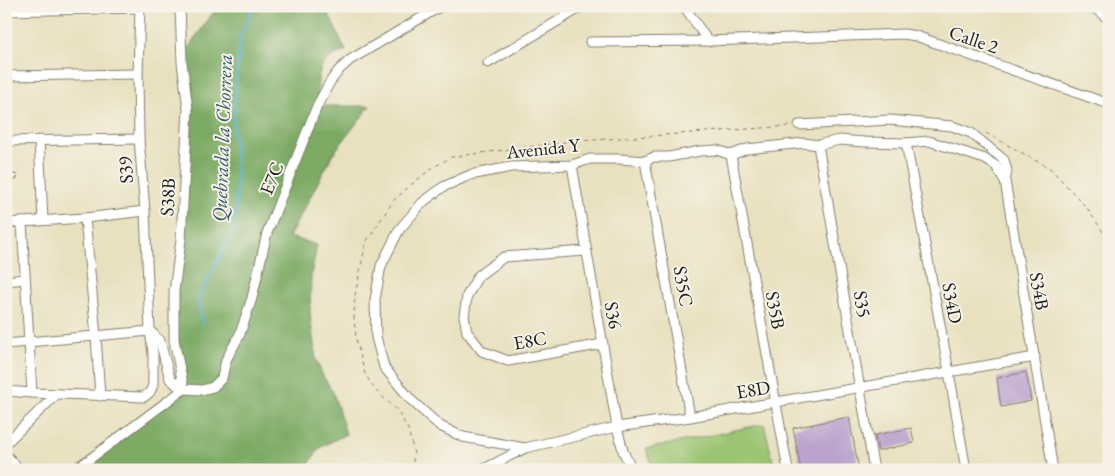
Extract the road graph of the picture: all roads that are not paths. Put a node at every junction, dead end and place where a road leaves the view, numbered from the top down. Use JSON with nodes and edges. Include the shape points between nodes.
{"nodes":[{"id":1,"x":180,"y":6,"type":"edge"},
{"id":2,"x":441,"y":6,"type":"edge"},
{"id":3,"x":583,"y":6,"type":"edge"},
{"id":4,"x":684,"y":6,"type":"edge"},
{"id":5,"x":1091,"y":6,"type":"edge"},
{"id":6,"x":140,"y":7,"type":"edge"},
{"id":7,"x":6,"y":11,"type":"edge"},
{"id":8,"x":1109,"y":20,"type":"edge"},
{"id":9,"x":708,"y":41,"type":"junction"},
{"id":10,"x":590,"y":42,"type":"dead end"},
{"id":11,"x":488,"y":63,"type":"dead end"},
{"id":12,"x":138,"y":74,"type":"junction"},
{"id":13,"x":6,"y":76,"type":"edge"},
{"id":14,"x":1103,"y":102,"type":"dead end"},
{"id":15,"x":798,"y":126,"type":"road end"},
{"id":16,"x":139,"y":139,"type":"junction"},
{"id":17,"x":39,"y":140,"type":"junction"},
{"id":18,"x":6,"y":141,"type":"edge"},
{"id":19,"x":906,"y":143,"type":"junction"},
{"id":20,"x":818,"y":145,"type":"junction"},
{"id":21,"x":732,"y":155,"type":"junction"},
{"id":22,"x":645,"y":161,"type":"junction"},
{"id":23,"x":572,"y":165,"type":"junction"},
{"id":24,"x":14,"y":177,"type":"dead end"},
{"id":25,"x":6,"y":179,"type":"edge"},
{"id":26,"x":1005,"y":181,"type":"junction"},
{"id":27,"x":145,"y":211,"type":"junction"},
{"id":28,"x":85,"y":218,"type":"junction"},
{"id":29,"x":43,"y":220,"type":"junction"},
{"id":30,"x":22,"y":222,"type":"junction"},
{"id":31,"x":6,"y":223,"type":"edge"},
{"id":32,"x":585,"y":251,"type":"junction"},
{"id":33,"x":25,"y":279,"type":"junction"},
{"id":34,"x":6,"y":281,"type":"edge"},
{"id":35,"x":150,"y":331,"type":"junction"},
{"id":36,"x":96,"y":336,"type":"junction"},
{"id":37,"x":30,"y":342,"type":"junction"},
{"id":38,"x":6,"y":344,"type":"edge"},
{"id":39,"x":603,"y":344,"type":"junction"},
{"id":40,"x":1035,"y":357,"type":"junction"},
{"id":41,"x":950,"y":372,"type":"junction"},
{"id":42,"x":861,"y":386,"type":"junction"},
{"id":43,"x":184,"y":388,"type":"junction"},
{"id":44,"x":6,"y":391,"type":"edge"},
{"id":45,"x":32,"y":393,"type":"junction"},
{"id":46,"x":56,"y":394,"type":"junction"},
{"id":47,"x":100,"y":396,"type":"junction"},
{"id":48,"x":776,"y":402,"type":"junction"},
{"id":49,"x":690,"y":417,"type":"junction"},
{"id":50,"x":617,"y":427,"type":"junction"},
{"id":51,"x":6,"y":442,"type":"edge"},
{"id":52,"x":525,"y":448,"type":"junction"},
{"id":53,"x":6,"y":455,"type":"edge"},
{"id":54,"x":20,"y":470,"type":"edge"},
{"id":55,"x":75,"y":470,"type":"edge"},
{"id":56,"x":482,"y":470,"type":"edge"},
{"id":57,"x":632,"y":470,"type":"edge"},
{"id":58,"x":788,"y":470,"type":"edge"},
{"id":59,"x":874,"y":470,"type":"edge"},
{"id":60,"x":966,"y":470,"type":"edge"},
{"id":61,"x":1053,"y":470,"type":"edge"}],
"edges":[{"from":1,"to":43,"type":"street","name":"S38B","via":[[188,109],[181,240],[174,291],[174,340]]},
{"from":2,"to":43,"type":"street","name":"E7C","via":[[350,60],[330,82],[317,106],[267,233],[252,298],[240,334],[226,360],[222,378],[213,387],[202,390]]},
{"from":3,"to":11,"type":"street"},
{"from":4,"to":9,"type":"street"},
{"from":5,"to":8,"type":"street"},
{"from":6,"to":7,"type":"street"},
{"from":6,"to":12,"type":"street","name":"S39"},
{"from":9,"to":10,"type":"street","name":"Calle 2"},
{"from":9,"to":14,"type":"street","name":"Calle 2","via":[[904,34]]},
{"from":12,"to":13,"type":"street"},
{"from":12,"to":16,"type":"street","name":"S39"},
{"from":15,"to":26,"type":"street","name":"S34B","via":[[890,120],[952,126],[971,133],[1004,160]]},
{"from":16,"to":17,"type":"street"},
{"from":16,"to":27,"type":"street","name":"S39"},
{"from":17,"to":18,"type":"street"},
{"from":17,"to":29,"type":"street"},
{"from":19,"to":20,"type":"street","name":"Avenida Y","via":[[839,140]]},
{"from":19,"to":26,"type":"street","name":"Avenida Y","via":[[929,142],[985,159],[996,166]]},
{"from":19,"to":41,"type":"street","name":"S34D"},
{"from":20,"to":21,"type":"street","name":"Avenida Y","via":[[804,143],[748,149]]},
{"from":20,"to":42,"type":"street","name":"S35"},
{"from":21,"to":22,"type":"street","name":"Avenida Y","via":[[718,150],[700,151]]},
{"from":21,"to":48,"type":"street","name":"S35B"},
{"from":22,"to":23,"type":"street","name":"Avenida Y","via":[[590,159]]},
{"from":22,"to":49,"type":"street","name":"S35C"},
{"from":23,"to":32,"type":"street","name":"S36"},
{"from":23,"to":52,"type":"street","name":"Avenida Y","via":[[511,167],[470,174],[443,187],[422,203],[399,230],[381,266],[375,300],[376,337],[384,367],[411,400],[440,426],[463,437]]},
{"from":24,"to":25,"type":"lane"},
{"from":26,"to":40,"type":"street","name":"S34B"},
{"from":27,"to":28,"type":"street"},
{"from":27,"to":35,"type":"street","name":"S39"},
{"from":28,"to":29,"type":"street"},
{"from":28,"to":36,"type":"street"},
{"from":29,"to":30,"type":"street"},
{"from":30,"to":31,"type":"street"},
{"from":30,"to":33,"type":"street"},
{"from":32,"to":39,"type":"street","name":"S36"},
{"from":32,"to":39,"type":"street","name":"E8C","via":[[504,257],[478,276],[468,296],[464,316],[467,332],[482,351],[508,361]]},
{"from":33,"to":34,"type":"street"},
{"from":33,"to":37,"type":"street"},
{"from":35,"to":36,"type":"street"},
{"from":35,"to":43,"type":"street","via":[[160,341],[170,379]]},
{"from":35,"to":47,"type":"street","name":"S39","via":[[153,385],[150,392],[144,397]]},
{"from":36,"to":37,"type":"street"},
{"from":36,"to":47,"type":"street"},
{"from":37,"to":38,"type":"street"},
{"from":37,"to":45,"type":"street"},
{"from":39,"to":50,"type":"street","name":"S36"},
{"from":40,"to":41,"type":"street","name":"E8D"},
{"from":40,"to":61,"type":"street","name":"S34B"},
{"from":41,"to":42,"type":"street","name":"E8D"},
{"from":41,"to":60,"type":"street","name":"S34D"},
{"from":42,"to":48,"type":"street","name":"E8D"},
{"from":42,"to":59,"type":"street","name":"S35"},
{"from":43,"to":55,"type":"street"},
{"from":44,"to":45,"type":"street"},
{"from":45,"to":46,"type":"street"},
{"from":46,"to":47,"type":"street"},
{"from":46,"to":51,"type":"street"},
{"from":48,"to":49,"type":"street","name":"E8D"},
{"from":48,"to":58,"type":"street","name":"S35B"},
{"from":49,"to":50,"type":"street","name":"E8D"},
{"from":50,"to":52,"type":"street","name":"E8D"},
{"from":50,"to":57,"type":"street","name":"S36"},
{"from":52,"to":56,"type":"street","name":"E8D"},
{"from":53,"to":54,"type":"street"}]}
